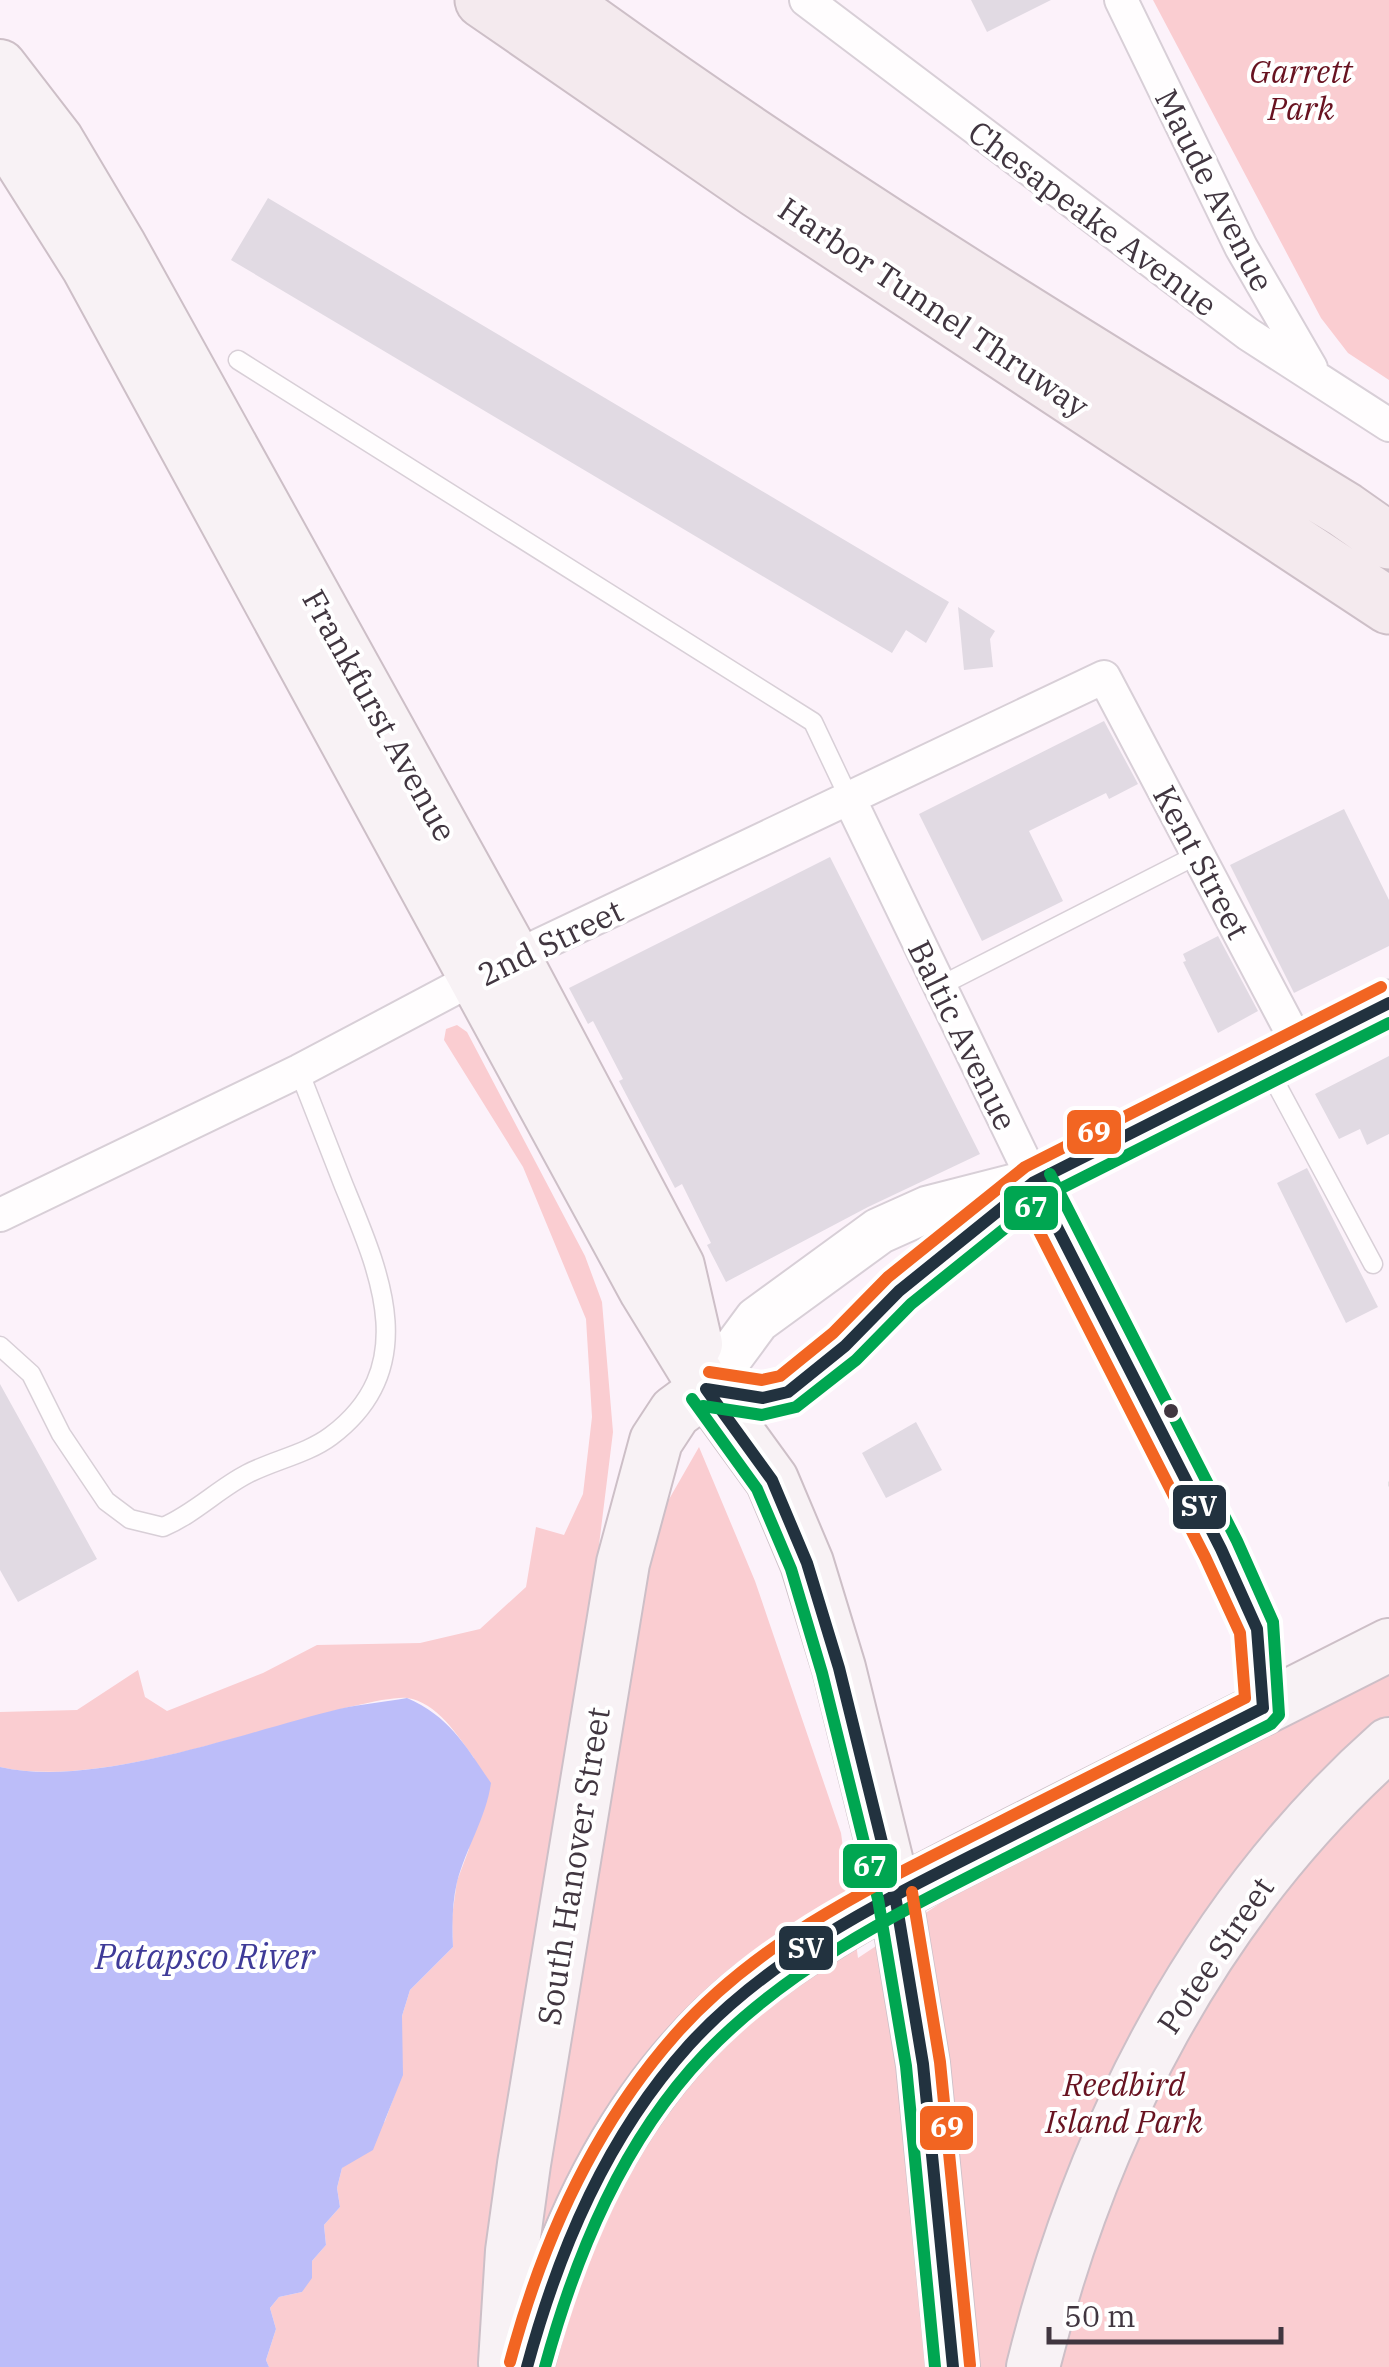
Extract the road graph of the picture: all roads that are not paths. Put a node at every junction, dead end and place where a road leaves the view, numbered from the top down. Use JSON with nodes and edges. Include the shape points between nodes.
{"nodes":[{"id":1,"x":483,"y":0,"type":"edge"},
{"id":2,"x":558,"y":0,"type":"edge"},
{"id":3,"x":806,"y":0,"type":"edge"},
{"id":4,"x":1121,"y":0,"type":"edge"},
{"id":5,"x":0,"y":66,"type":"edge"},
{"id":6,"x":0,"y":134,"type":"edge"},
{"id":7,"x":238,"y":360,"type":"dead end"},
{"id":8,"x":1316,"y":376,"type":"junction"},
{"id":9,"x":1389,"y":425,"type":"edge"},
{"id":10,"x":1367,"y":522,"type":"edge"},
{"id":11,"x":1389,"y":541,"type":"edge"},
{"id":12,"x":1389,"y":606,"type":"edge"},
{"id":13,"x":1104,"y":677,"type":"joint"},
{"id":14,"x":849,"y":798,"type":"junction"},
{"id":15,"x":1197,"y":855,"type":"junction"},
{"id":16,"x":495,"y":968,"type":"junction"},
{"id":17,"x":940,"y":986,"type":"junction"},
{"id":18,"x":1389,"y":1003,"type":"edge"},
{"id":19,"x":1283,"y":1056,"type":"junction"},
{"id":20,"x":299,"y":1071,"type":"junction"},
{"id":21,"x":1034,"y":1182,"type":"junction"},
{"id":22,"x":0,"y":1215,"type":"edge"},
{"id":23,"x":879,"y":1231,"type":"junction"},
{"id":24,"x":1373,"y":1264,"type":"dead end"},
{"id":25,"x":908,"y":1284,"type":"junction"},
{"id":26,"x":0,"y":1346,"type":"edge"},
{"id":27,"x":706,"y":1389,"type":"junction"},
{"id":28,"x":1389,"y":1645,"type":"edge"},
{"id":29,"x":1263,"y":1708,"type":"junction"},
{"id":30,"x":1389,"y":1744,"type":"edge"},
{"id":31,"x":894,"y":1894,"type":"junction"},
{"id":32,"x":504,"y":2367,"type":"edge"},
{"id":33,"x":527,"y":2367,"type":"edge"},
{"id":34,"x":953,"y":2367,"type":"edge"},
{"id":35,"x":1032,"y":2367,"type":"edge"}],
"edges":[{"from":1,"to":12,"type":"highway","name":"Harbor Tunnel Thruway","via":[[758,190]]},
{"from":2,"to":10,"type":"highway","name":"Harbor Tunnel Thruway","via":[[1020,312]]},
{"from":3,"to":8,"type":"street","name":"Chesapeake Avenue","via":[[1150,262]]},
{"from":4,"to":8,"type":"street","name":"Maude Avenue","via":[[1241,247]]},
{"from":5,"to":16,"type":"main road","name":"Frankfurst Avenue","via":[[57,140],[120,246]]},
{"from":6,"to":16,"type":"main road","name":"Frankfurst Avenue","via":[[88,267]]},
{"from":7,"to":14,"type":"lane","via":[[813,722]]},
{"from":8,"to":9,"type":"street","name":"Chesapeake Avenue"},
{"from":10,"to":11,"type":"highway","name":"Harbor Tunnel Thruway"},
{"from":13,"to":14,"type":"street","name":"2nd Street"},
{"from":13,"to":15,"type":"street","name":"Kent Street"},
{"from":14,"to":16,"type":"street","name":"2nd Street"},
{"from":14,"to":17,"type":"street","name":"Baltic Avenue"},
{"from":15,"to":17,"type":"lane"},
{"from":15,"to":19,"type":"street","name":"Kent Street"},
{"from":16,"to":20,"type":"street","name":"2nd Street"},
{"from":16,"to":27,"type":"main road","name":"Frankfurst Avenue","via":[[646,1291]]},
{"from":17,"to":21,"type":"street","name":"Baltic Avenue"},
{"from":18,"to":19,"type":"main road","name":"South Hanover Street"},
{"from":19,"to":21,"type":"main road","name":"South Hanover Street"},
{"from":19,"to":24,"type":"lane"},
{"from":20,"to":22,"type":"street","name":"2nd Street"},
{"from":20,"to":26,"type":"lane","via":[[384,1292],[386,1348],[379,1378],[358,1412],[328,1438],[245,1474],[163,1527],[130,1519],[106,1501],[31,1374]]},
{"from":21,"to":23,"type":"main road","name":"South Hanover Street","via":[[928,1209]]},
{"from":21,"to":25,"type":"main road","name":"South Hanover Street"},
{"from":21,"to":29,"type":"street","name":"Baltic Avenue","via":[[1257,1630]]},
{"from":23,"to":25,"type":"main road"},
{"from":23,"to":27,"type":"main road","name":"South Hanover Street","via":[[756,1320]]},
{"from":25,"to":27,"type":"main road","name":"South Hanover Street","via":[[788,1392],[763,1398]]},
{"from":27,"to":31,"type":"main road","name":"Frankfurst Avenue","via":[[772,1480],[806,1563]]},
{"from":27,"to":32,"type":"main road","name":"South Hanover Street","via":[[675,1412],[656,1442],[622,1562],[524,2164]]},
{"from":28,"to":29,"type":"main road"},
{"from":29,"to":31,"type":"main road"},
{"from":30,"to":35,"type":"main road","name":"Potee Street","via":[[1304,1829],[1182,1995],[1099,2157]]},
{"from":31,"to":33,"type":"main road","via":[[748,1990],[691,2043],[636,2111],[560,2254]]},
{"from":31,"to":34,"type":"main road","name":"Frankfurst Avenue","via":[[924,2064]]}]}
